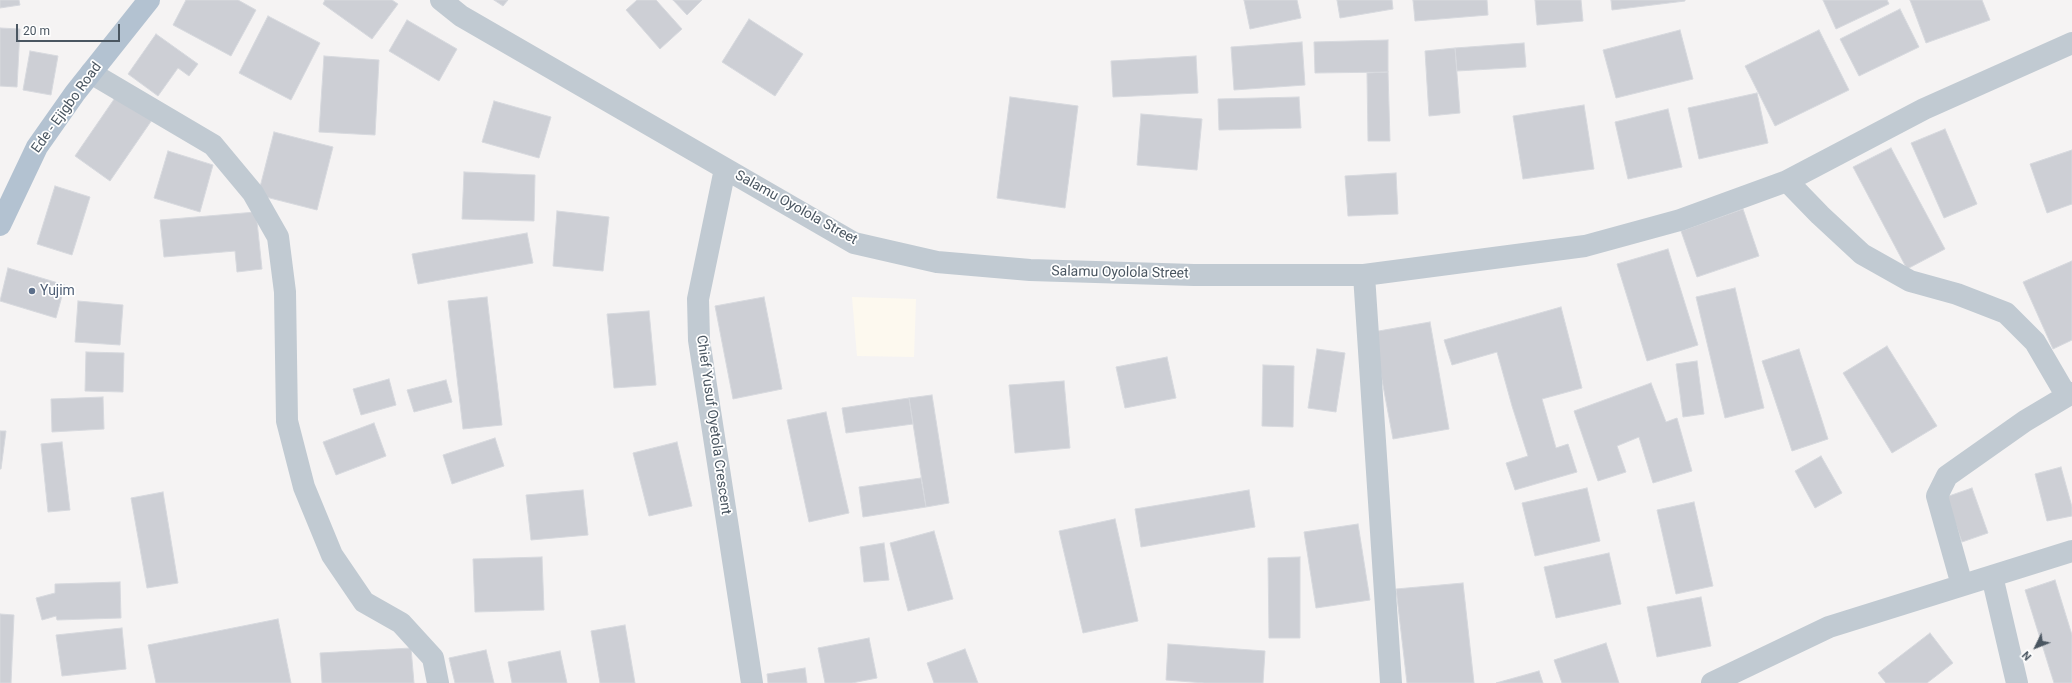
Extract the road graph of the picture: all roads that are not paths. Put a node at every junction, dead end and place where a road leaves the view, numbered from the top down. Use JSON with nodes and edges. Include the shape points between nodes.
{"nodes":[{"id":1,"x":149,"y":0,"type":"edge"},
{"id":2,"x":442,"y":0,"type":"edge"},
{"id":3,"x":2072,"y":43,"type":"edge"},
{"id":4,"x":91,"y":73,"type":"junction"},
{"id":5,"x":725,"y":169,"type":"junction"},
{"id":6,"x":1787,"y":181,"type":"junction"},
{"id":7,"x":0,"y":226,"type":"edge"},
{"id":8,"x":1364,"y":275,"type":"junction"},
{"id":9,"x":2069,"y":394,"type":"edge"},
{"id":10,"x":2072,"y":551,"type":"edge"},
{"id":11,"x":1992,"y":576,"type":"junction"},
{"id":12,"x":1962,"y":585,"type":"junction"},
{"id":13,"x":438,"y":683,"type":"edge"},
{"id":14,"x":752,"y":683,"type":"edge"},
{"id":15,"x":1391,"y":683,"type":"edge"},
{"id":16,"x":1712,"y":683,"type":"edge"},
{"id":17,"x":2017,"y":683,"type":"edge"}],
"edges":[{"from":1,"to":4,"type":"main road","name":"Ede - Ejigbo Road"},
{"from":2,"to":5,"type":"street","name":"Salamu Oyolola Street","via":[[461,16]]},
{"from":3,"to":6,"type":"street","name":"Salamu Oyolola Street","via":[[1924,109]]},
{"from":4,"to":7,"type":"main road","name":"Ede - Ejigbo Road","via":[[37,147]]},
{"from":4,"to":13,"type":"street","via":[[213,144],[253,193],[278,237],[285,292],[287,421],[304,487],[332,555],[364,602],[401,623],[432,658]]},
{"from":5,"to":8,"type":"street","name":"Salamu Oyolola Street","via":[[854,243],[937,262],[1030,270],[1194,275]]},
{"from":5,"to":14,"type":"street","name":"Chief Yusuf Oyetola Crescent","via":[[698,299],[699,340]]},
{"from":6,"to":8,"type":"street","name":"Salamu Oyolola Street","via":[[1680,220],[1585,246]]},
{"from":6,"to":9,"type":"street","via":[[1862,254],[1910,281],[1957,294],[2006,313],[2035,342]]},
{"from":8,"to":15,"type":"street"},
{"from":9,"to":12,"type":"street","via":[[2025,421],[1947,476],[1937,496]]},
{"from":10,"to":11,"type":"street"},
{"from":11,"to":12,"type":"street"},
{"from":11,"to":17,"type":"street"},
{"from":12,"to":16,"type":"street","via":[[1829,627]]}]}
